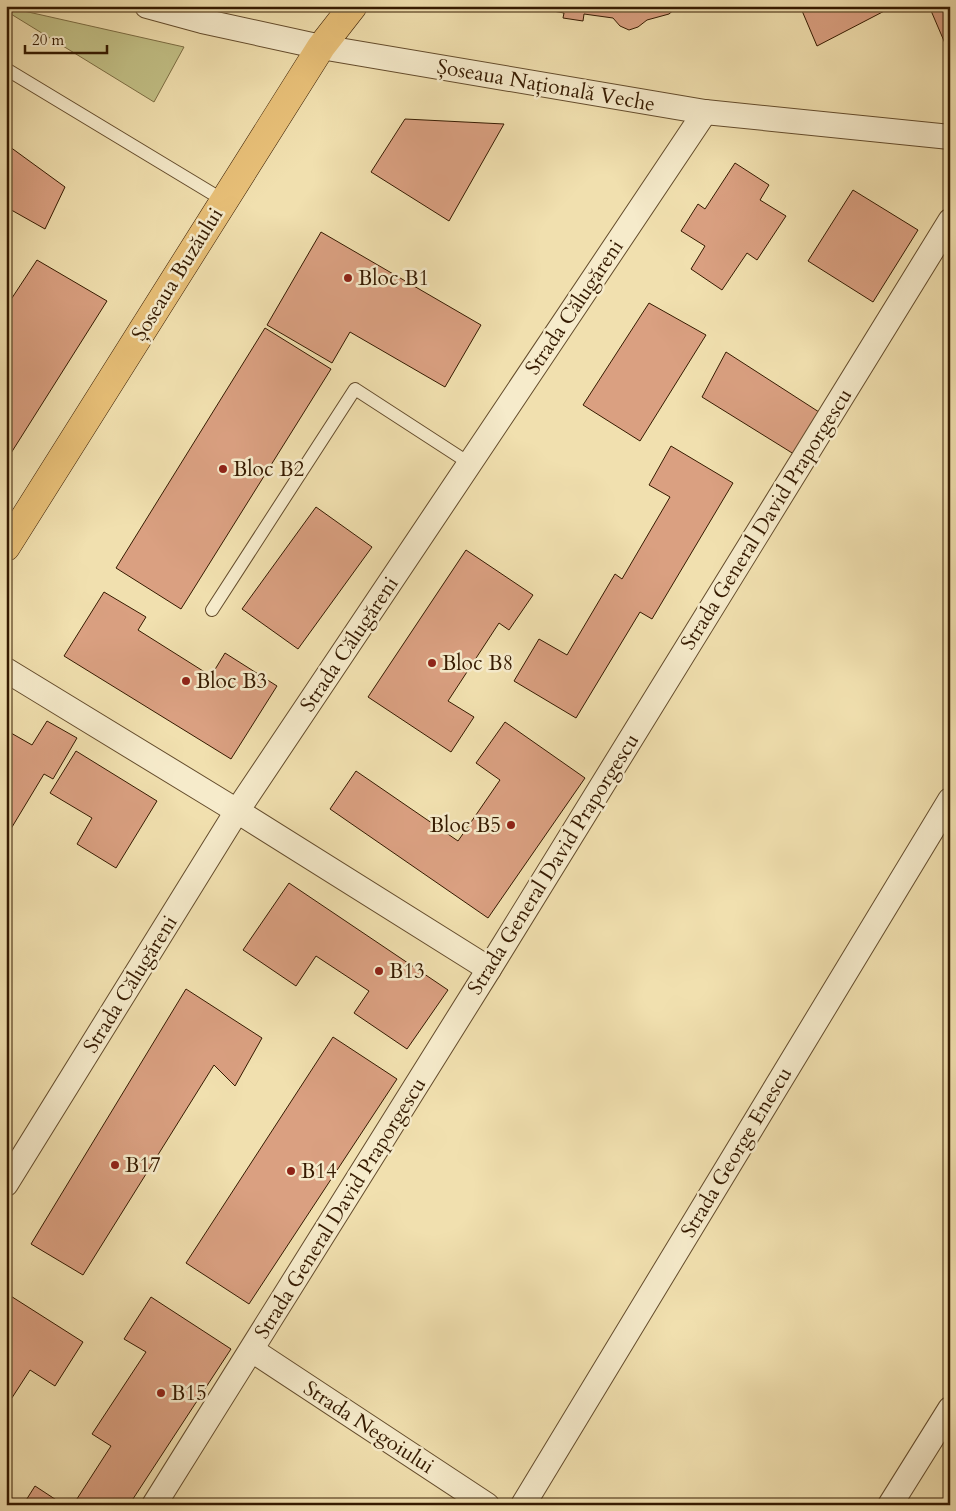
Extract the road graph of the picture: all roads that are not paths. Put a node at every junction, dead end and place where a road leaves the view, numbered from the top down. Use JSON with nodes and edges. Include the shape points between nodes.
{"nodes":[{"id":1,"x":147,"y":6,"type":"edge"},
{"id":2,"x":353,"y":6,"type":"edge"},
{"id":3,"x":206,"y":13,"type":"edge"},
{"id":4,"x":321,"y":46,"type":"junction"},
{"id":5,"x":6,"y":69,"type":"edge"},
{"id":6,"x":705,"y":112,"type":"junction"},
{"id":7,"x":950,"y":137,"type":"edge"},
{"id":8,"x":223,"y":200,"type":"junction"},
{"id":9,"x":950,"y":221,"type":"edge"},
{"id":10,"x":469,"y":463,"type":"junction"},
{"id":11,"x":6,"y":546,"type":"edge"},
{"id":12,"x":212,"y":610,"type":"dead end"},
{"id":13,"x":6,"y":670,"type":"edge"},
{"id":14,"x":950,"y":800,"type":"edge"},
{"id":15,"x":237,"y":811,"type":"junction"},
{"id":16,"x":488,"y":969,"type":"junction"},
{"id":17,"x":8,"y":1176,"type":"edge"},
{"id":18,"x":252,"y":1350,"type":"junction"},
{"id":19,"x":950,"y":1409,"type":"edge"},
{"id":20,"x":154,"y":1505,"type":"edge"},
{"id":21,"x":487,"y":1505,"type":"edge"},
{"id":22,"x":523,"y":1505,"type":"edge"},
{"id":23,"x":890,"y":1505,"type":"edge"}],
"edges":[{"from":1,"to":3,"type":"street","name":"Șoseaua Națională Veche"},
{"from":2,"to":4,"type":"main road","name":"Șoseaua Buzăului"},
{"from":3,"to":4,"type":"street","name":"Șoseaua Națională Veche"},
{"from":4,"to":6,"type":"street","name":"Șoseaua Națională Veche"},
{"from":4,"to":8,"type":"main road","name":"Șoseaua Buzăului"},
{"from":5,"to":8,"type":"lane"},
{"from":6,"to":7,"type":"street","name":"Șoseaua Națională Veche"},
{"from":6,"to":10,"type":"street","name":"Strada Călugăreni"},
{"from":8,"to":11,"type":"main road","name":"Șoseaua Buzăului"},
{"from":9,"to":16,"type":"street","name":"Strada General David Praporgescu"},
{"from":10,"to":12,"type":"lane","via":[[355,390]]},
{"from":10,"to":15,"type":"street","name":"Strada Călugăreni"},
{"from":13,"to":15,"type":"street"},
{"from":14,"to":22,"type":"street","name":"Strada George Enescu"},
{"from":15,"to":16,"type":"street"},
{"from":15,"to":17,"type":"street","name":"Strada Călugăreni"},
{"from":16,"to":18,"type":"street","name":"Strada General David Praporgescu"},
{"from":18,"to":20,"type":"street","name":"Strada General David Praporgescu"},
{"from":18,"to":21,"type":"street","name":"Strada Negoiului"},
{"from":19,"to":23,"type":"street"}]}
